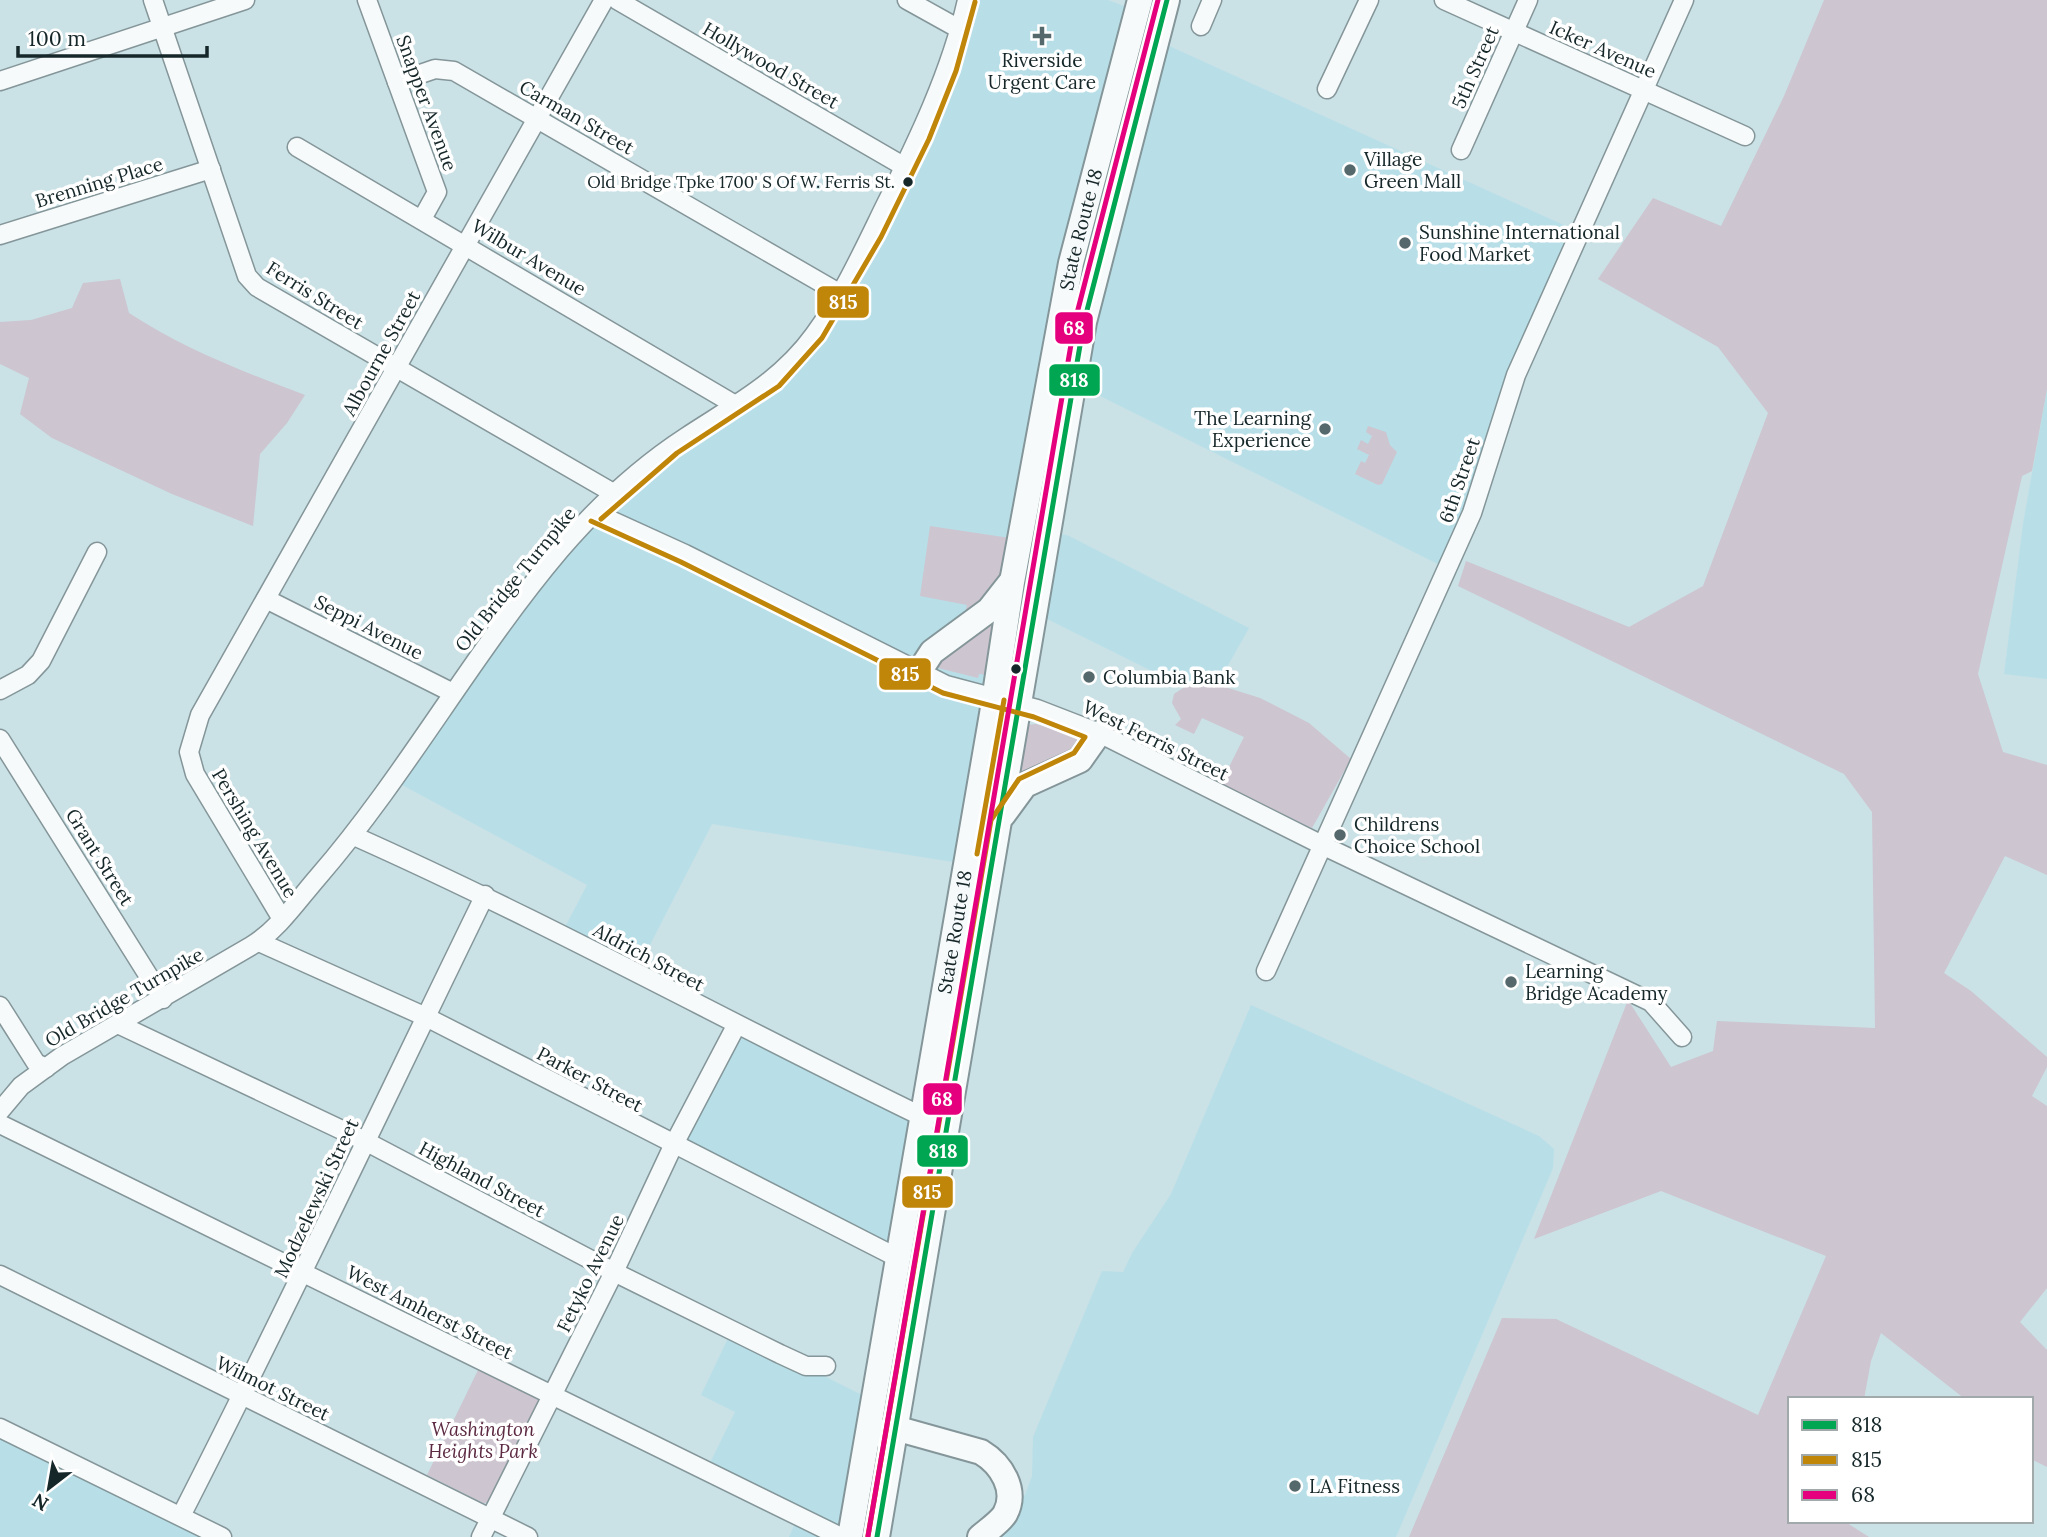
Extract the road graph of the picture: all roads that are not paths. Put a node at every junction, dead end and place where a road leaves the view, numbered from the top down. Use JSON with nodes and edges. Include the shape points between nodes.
{"nodes":[{"id":1,"x":153,"y":0,"type":"edge"},
{"id":2,"x":245,"y":0,"type":"edge"},
{"id":3,"x":367,"y":0,"type":"edge"},
{"id":4,"x":604,"y":0,"type":"edge"},
{"id":5,"x":617,"y":0,"type":"edge"},
{"id":6,"x":907,"y":0,"type":"edge"},
{"id":7,"x":967,"y":0,"type":"edge"},
{"id":8,"x":1140,"y":0,"type":"edge"},
{"id":9,"x":1167,"y":0,"type":"edge"},
{"id":10,"x":1212,"y":0,"type":"edge"},
{"id":11,"x":1369,"y":0,"type":"edge"},
{"id":12,"x":1444,"y":0,"type":"edge"},
{"id":13,"x":1528,"y":0,"type":"edge"},
{"id":14,"x":1684,"y":0,"type":"edge"},
{"id":15,"x":1200,"y":26,"type":"dead end"},
{"id":16,"x":162,"y":27,"type":"junction"},
{"id":17,"x":961,"y":30,"type":"junction"},
{"id":18,"x":1514,"y":32,"type":"junction"},
{"id":19,"x":0,"y":81,"type":"edge"},
{"id":20,"x":397,"y":82,"type":"junction"},
{"id":21,"x":1328,"y":89,"type":"dead end"},
{"id":22,"x":1644,"y":90,"type":"junction"},
{"id":23,"x":538,"y":117,"type":"junction"},
{"id":24,"x":1745,"y":136,"type":"dead end"},
{"id":25,"x":298,"y":147,"type":"dead end"},
{"id":26,"x":1461,"y":150,"type":"dead end"},
{"id":27,"x":905,"y":167,"type":"junction"},
{"id":28,"x":211,"y":169,"type":"junction"},
{"id":29,"x":422,"y":219,"type":"junction"},
{"id":30,"x":0,"y":235,"type":"edge"},
{"id":31,"x":466,"y":244,"type":"junction"},
{"id":32,"x":839,"y":293,"type":"junction"},
{"id":33,"x":396,"y":369,"type":"junction"},
{"id":34,"x":737,"y":406,"type":"junction"},
{"id":35,"x":615,"y":494,"type":"junction"},
{"id":36,"x":595,"y":513,"type":"junction"},
{"id":37,"x":97,"y":552,"type":"dead end"},
{"id":38,"x":1012,"y":582,"type":"junction"},
{"id":39,"x":266,"y":598,"type":"junction"},
{"id":40,"x":919,"y":673,"type":"junction"},
{"id":41,"x":0,"y":690,"type":"edge"},
{"id":42,"x":453,"y":693,"type":"junction"},
{"id":43,"x":1006,"y":701,"type":"junction"},
{"id":44,"x":196,"y":728,"type":"joint"},
{"id":45,"x":1099,"y":733,"type":"junction"},
{"id":46,"x":0,"y":739,"type":"edge"},
{"id":47,"x":999,"y":822,"type":"junction"},
{"id":48,"x":354,"y":836,"type":"junction"},
{"id":49,"x":1324,"y":846,"type":"junction"},
{"id":50,"x":485,"y":895,"type":"junction"},
{"id":51,"x":282,"y":919,"type":"junction"},
{"id":52,"x":259,"y":942,"type":"junction"},
{"id":53,"x":1266,"y":971,"type":"dead end"},
{"id":54,"x":163,"y":999,"type":"junction"},
{"id":55,"x":0,"y":1006,"type":"edge"},
{"id":56,"x":426,"y":1017,"type":"junction"},
{"id":57,"x":118,"y":1024,"type":"junction"},
{"id":58,"x":736,"y":1026,"type":"junction"},
{"id":59,"x":1682,"y":1037,"type":"dead end"},
{"id":60,"x":46,"y":1068,"type":"junction"},
{"id":61,"x":0,"y":1111,"type":"edge"},
{"id":62,"x":923,"y":1117,"type":"junction"},
{"id":63,"x":0,"y":1124,"type":"edge"},
{"id":64,"x":365,"y":1141,"type":"junction"},
{"id":65,"x":673,"y":1146,"type":"junction"},
{"id":66,"x":900,"y":1259,"type":"junction"},
{"id":67,"x":614,"y":1272,"type":"junction"},
{"id":68,"x":305,"y":1273,"type":"junction"},
{"id":69,"x":0,"y":1275,"type":"edge"},
{"id":70,"x":827,"y":1366,"type":"dead end"},
{"id":71,"x":242,"y":1396,"type":"junction"},
{"id":72,"x":552,"y":1398,"type":"junction"},
{"id":73,"x":0,"y":1428,"type":"edge"},
{"id":74,"x":895,"y":1428,"type":"junction"},
{"id":75,"x":868,"y":1437,"type":"junction"},
{"id":76,"x":181,"y":1516,"type":"junction"},
{"id":77,"x":490,"y":1518,"type":"junction"},
{"id":78,"x":222,"y":1537,"type":"edge"},
{"id":79,"x":481,"y":1537,"type":"edge"},
{"id":80,"x":528,"y":1537,"type":"edge"},
{"id":81,"x":842,"y":1537,"type":"edge"},
{"id":82,"x":850,"y":1537,"type":"edge"},
{"id":83,"x":877,"y":1537,"type":"edge"},
{"id":84,"x":980,"y":1537,"type":"edge"}],
"edges":[{"from":1,"to":16,"type":"street","name":"Ferris Street"},
{"from":2,"to":16,"type":"street"},
{"from":3,"to":20,"type":"street","name":"Snapper Avenue"},
{"from":4,"to":23,"type":"street","name":"Albourne Street"},
{"from":5,"to":27,"type":"street","name":"Hollywood Street"},
{"from":6,"to":17,"type":"street"},
{"from":7,"to":17,"type":"street","name":"Old Bridge Turnpike"},
{"from":8,"to":38,"type":"highway","name":"State Route 18","via":[[1071,263]]},
{"from":9,"to":43,"type":"highway","name":"State Route 18","via":[[1091,287]]},
{"from":10,"to":15,"type":"street"},
{"from":11,"to":21,"type":"street"},
{"from":12,"to":18,"type":"street","name":"Icker Avenue"},
{"from":13,"to":18,"type":"street","name":"5th Street"},
{"from":14,"to":22,"type":"street","name":"6th Street"},
{"from":16,"to":19,"type":"street"},
{"from":16,"to":28,"type":"street","name":"Ferris Street"},
{"from":17,"to":27,"type":"street","name":"Old Bridge Turnpike"},
{"from":18,"to":22,"type":"street","name":"Icker Avenue"},
{"from":18,"to":26,"type":"street","name":"5th Street"},
{"from":20,"to":23,"type":"street","name":"Carman Street","via":[[435,68],[454,71]]},
{"from":20,"to":29,"type":"street","name":"Snapper Avenue","via":[[437,192]]},
{"from":22,"to":24,"type":"street","name":"Icker Avenue"},
{"from":22,"to":49,"type":"street","name":"6th Street","via":[[1516,375],[1472,513]]},
{"from":23,"to":31,"type":"street","name":"Albourne Street"},
{"from":23,"to":32,"type":"street","name":"Carman Street"},
{"from":25,"to":29,"type":"street","name":"Wilbur Avenue"},
{"from":27,"to":32,"type":"street","name":"Old Bridge Turnpike"},
{"from":28,"to":30,"type":"street","name":"Brenning Place"},
{"from":28,"to":33,"type":"street","name":"Ferris Street","via":[[247,276],[283,305]]},
{"from":29,"to":31,"type":"street","name":"Wilbur Avenue"},
{"from":31,"to":33,"type":"street","name":"Albourne Street"},
{"from":31,"to":34,"type":"street","name":"Wilbur Avenue"},
{"from":32,"to":34,"type":"street","name":"Old Bridge Turnpike","via":[[785,370]]},
{"from":33,"to":35,"type":"street","name":"Ferris Street"},
{"from":33,"to":39,"type":"street","name":"Albourne Street"},
{"from":34,"to":35,"type":"street","name":"Old Bridge Turnpike","via":[[664,453]]},
{"from":35,"to":36,"type":"street","name":"Old Bridge Turnpike"},
{"from":36,"to":40,"type":"street","name":"West Ferris Street"},
{"from":36,"to":42,"type":"street","name":"Old Bridge Turnpike","via":[[529,589]]},
{"from":37,"to":41,"type":"street","via":[[41,661],[28,675]]},
{"from":38,"to":40,"type":"highway","via":[[989,610],[932,652]]},
{"from":38,"to":43,"type":"highway","name":"State Route 18"},
{"from":39,"to":42,"type":"street","name":"Seppi Avenue"},
{"from":39,"to":44,"type":"street","name":"Albourne Street"},
{"from":40,"to":43,"type":"street","name":"West Ferris Street"},
{"from":42,"to":48,"type":"street","name":"Old Bridge Turnpike"},
{"from":43,"to":45,"type":"street","name":"West Ferris Street"},
{"from":43,"to":47,"type":"highway","name":"State Route 18"},
{"from":43,"to":62,"type":"highway","name":"State Route 18"},
{"from":44,"to":51,"type":"street","name":"Pershing Avenue","via":[[189,752],[195,774]]},
{"from":45,"to":47,"type":"highway","via":[[1080,760],[1025,785]]},
{"from":45,"to":49,"type":"street","name":"West Ferris Street"},
{"from":46,"to":54,"type":"street","name":"Grant Street"},
{"from":47,"to":74,"type":"highway","name":"State Route 18"},
{"from":48,"to":50,"type":"street","name":"Aldrich Street"},
{"from":48,"to":51,"type":"street","name":"Old Bridge Turnpike"},
{"from":49,"to":53,"type":"street","name":"6th Street"},
{"from":49,"to":59,"type":"street","name":"West Ferris Street","via":[[1651,1002]]},
{"from":50,"to":56,"type":"street","name":"Modzelewski Street"},
{"from":50,"to":58,"type":"street","name":"Aldrich Street"},
{"from":51,"to":52,"type":"street","name":"Old Bridge Turnpike"},
{"from":52,"to":54,"type":"street","name":"Old Bridge Turnpike"},
{"from":52,"to":56,"type":"street","name":"Parker Street"},
{"from":54,"to":57,"type":"street","name":"Old Bridge Turnpike"},
{"from":55,"to":60,"type":"street","via":[[36,1063]]},
{"from":56,"to":64,"type":"street","name":"Modzelewski Street"},
{"from":56,"to":65,"type":"street","name":"Parker Street"},
{"from":57,"to":60,"type":"street","name":"Old Bridge Turnpike"},
{"from":57,"to":64,"type":"street","name":"Highland Street"},
{"from":58,"to":62,"type":"street","name":"Aldrich Street"},
{"from":58,"to":65,"type":"street","name":"Fetyko Avenue"},
{"from":60,"to":61,"type":"street","name":"Old Bridge Turnpike","via":[[21,1086]]},
{"from":62,"to":66,"type":"highway","name":"State Route 18"},
{"from":63,"to":68,"type":"street","name":"West Amherst Street"},
{"from":64,"to":67,"type":"street","name":"Highland Street"},
{"from":64,"to":68,"type":"street","name":"Modzelewski Street"},
{"from":65,"to":66,"type":"street","name":"Parker Street"},
{"from":65,"to":67,"type":"street","name":"Fetyko Avenue"},
{"from":66,"to":75,"type":"highway","name":"State Route 18"},
{"from":67,"to":70,"type":"street","name":"Highland Street","via":[[806,1366]]},
{"from":67,"to":72,"type":"street","name":"Fetyko Avenue"},
{"from":68,"to":71,"type":"street","name":"Modzelewski Street"},
{"from":68,"to":72,"type":"street","name":"West Amherst Street"},
{"from":69,"to":71,"type":"street","name":"Wilmot Street"},
{"from":71,"to":76,"type":"street","name":"Modzelewski Street"},
{"from":71,"to":77,"type":"street","name":"Wilmot Street"},
{"from":72,"to":77,"type":"street","name":"Fetyko Avenue"},
{"from":72,"to":81,"type":"street","name":"West Amherst Street"},
{"from":73,"to":76,"type":"street"},
{"from":74,"to":75,"type":"highway"},
{"from":74,"to":83,"type":"highway","name":"State Route 18"},
{"from":74,"to":84,"type":"highway","via":[[992,1459],[1005,1477],[1010,1497],[1004,1515]]},
{"from":75,"to":82,"type":"highway","name":"State Route 18"},
{"from":76,"to":78,"type":"street"},
{"from":77,"to":79,"type":"street","name":"Fetyko Avenue"},
{"from":77,"to":80,"type":"street","name":"Wilmot Street"}]}
